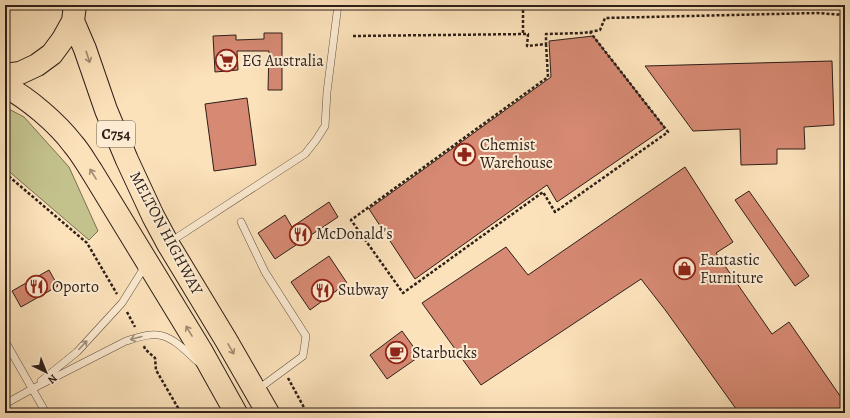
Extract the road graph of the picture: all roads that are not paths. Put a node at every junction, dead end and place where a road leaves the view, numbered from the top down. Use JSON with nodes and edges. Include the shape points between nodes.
{"nodes":[{"id":1,"x":338,"y":5,"type":"edge"},
{"id":2,"x":74,"y":13,"type":"edge"},
{"id":3,"x":5,"y":75,"type":"edge"},
{"id":4,"x":5,"y":86,"type":"edge"},
{"id":5,"x":241,"y":222,"type":"dead end"},
{"id":6,"x":168,"y":244,"type":"junction"},
{"id":7,"x":143,"y":256,"type":"junction"},
{"id":8,"x":5,"y":341,"type":"edge"},
{"id":9,"x":216,"y":378,"type":"junction"},
{"id":10,"x":32,"y":389,"type":"junction"},
{"id":11,"x":255,"y":391,"type":"junction"},
{"id":12,"x":5,"y":404,"type":"edge"},
{"id":13,"x":46,"y":413,"type":"edge"},
{"id":14,"x":236,"y":413,"type":"edge"},
{"id":15,"x":268,"y":413,"type":"edge"}],
"edges":[{"from":1,"to":6,"type":"lane","via":[[325,126],[316,140],[305,154]]},
{"from":2,"to":3,"type":"highway","name":"MELTON HIGHWAY","number":"C754","via":[[63,39],[52,54],[20,73]]},
{"from":2,"to":6,"type":"highway","name":"MELTON HIGHWAY","number":"C754","one_way":true,"via":[[108,118],[152,216]]},
{"from":7,"to":4,"type":"highway","name":"MELTON HIGHWAY","number":"C754","one_way":true,"via":[[74,144],[40,111]]},
{"from":5,"to":11,"type":"lane","via":[[265,272],[306,336],[303,356]]},
{"from":6,"to":11,"type":"highway","name":"MELTON HIGHWAY","number":"C754","one_way":true},
{"from":9,"to":7,"type":"highway","name":"MELTON HIGHWAY","number":"C754","one_way":true},
{"from":10,"to":7,"type":"lane","one_way":true,"via":[[77,352],[122,303],[142,271]]},
{"from":8,"to":10,"type":"lane"},
{"from":9,"to":10,"type":"lane","one_way":true,"via":[[176,343],[162,335],[150,335],[126,341]]},
{"from":9,"to":14,"type":"highway","name":"MELTON HIGHWAY","number":"C754"},
{"from":10,"to":12,"type":"lane"},
{"from":10,"to":13,"type":"lane"},
{"from":11,"to":15,"type":"highway","name":"MELTON HIGHWAY","number":"C754"}]}
